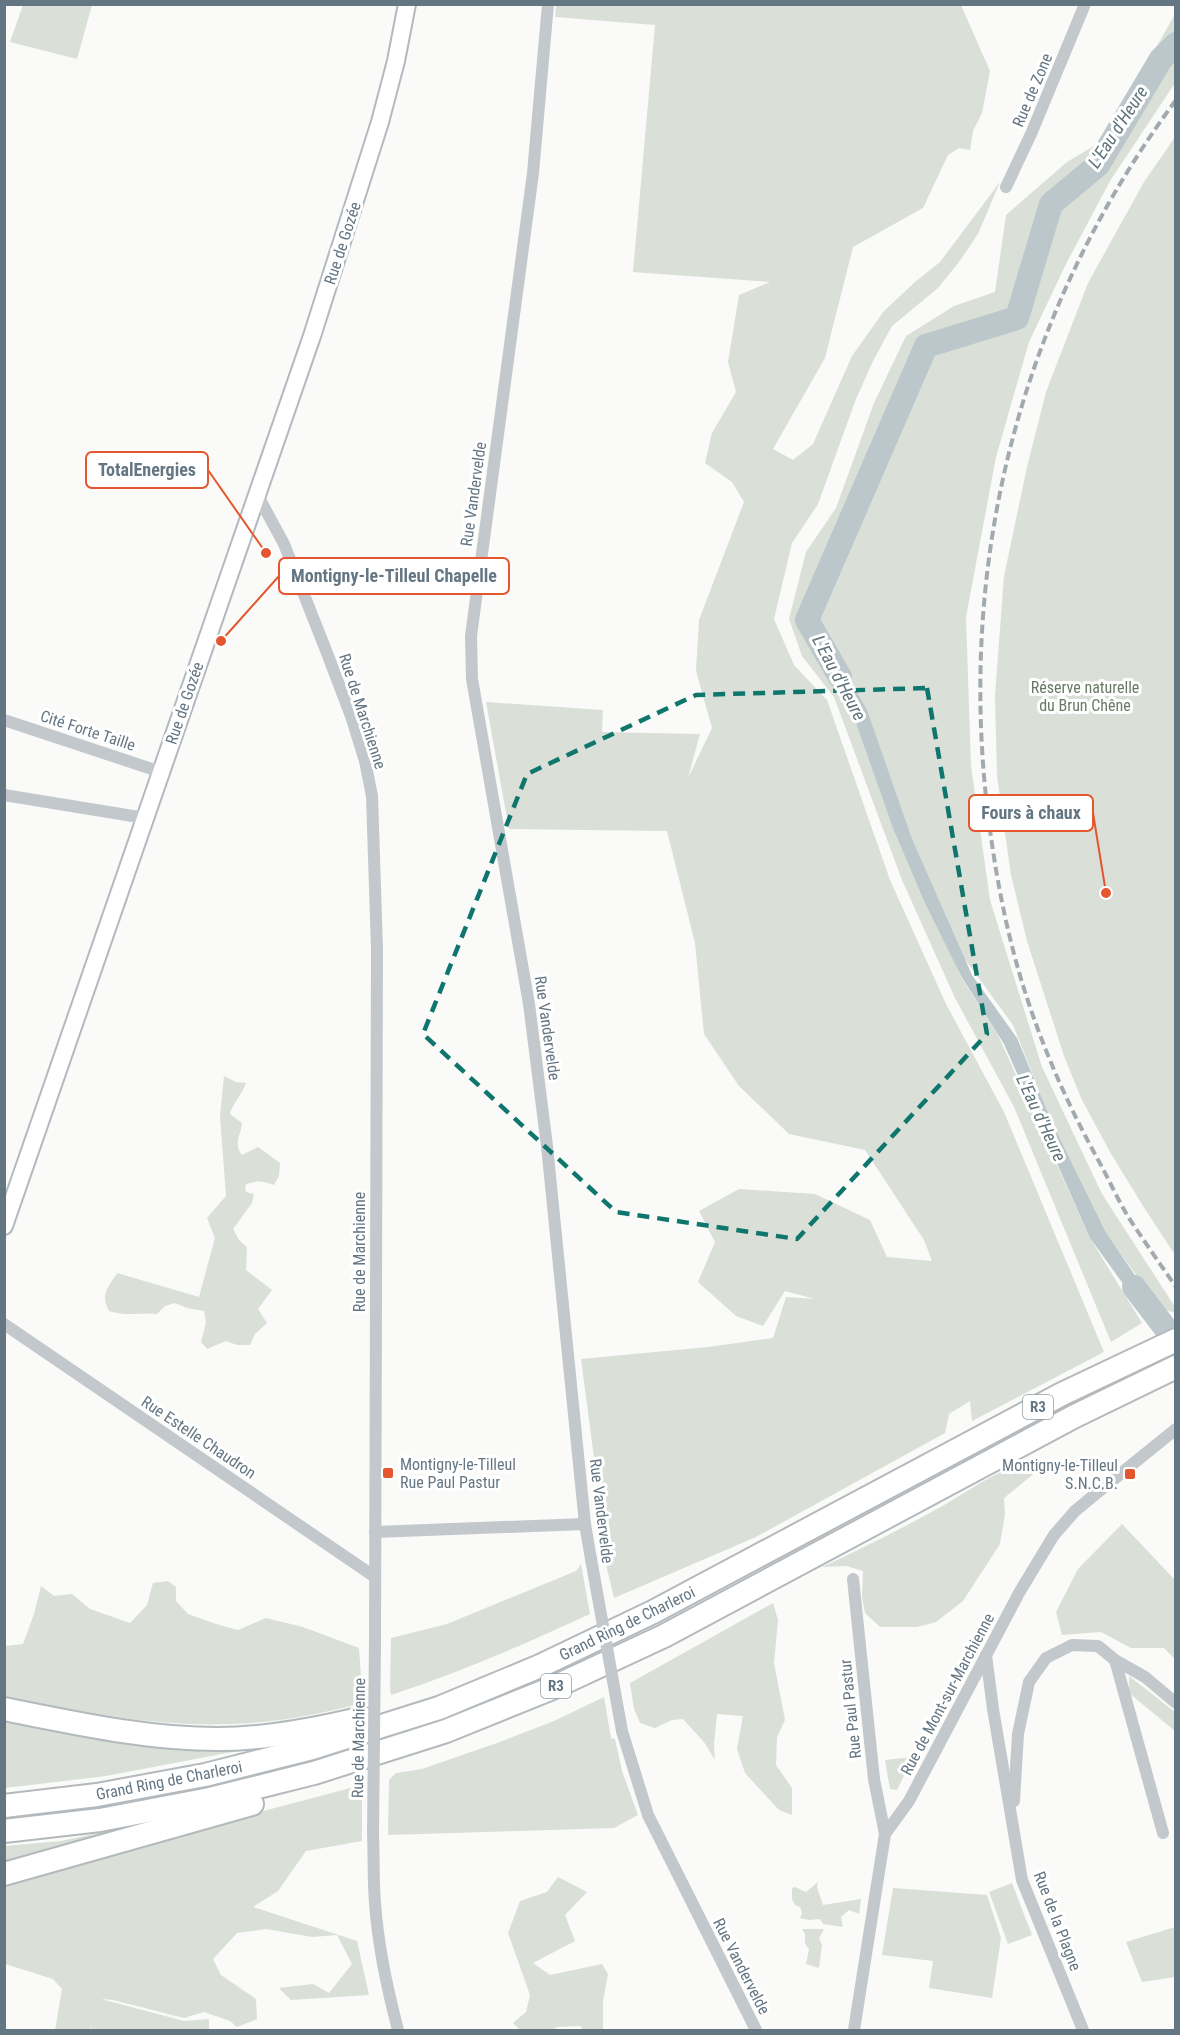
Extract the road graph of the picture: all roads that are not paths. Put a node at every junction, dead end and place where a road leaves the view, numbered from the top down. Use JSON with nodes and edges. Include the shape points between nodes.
{"nodes":[{"id":1,"x":407,"y":4,"type":"edge"},
{"id":2,"x":548,"y":4,"type":"edge"},
{"id":3,"x":1085,"y":4,"type":"edge"},
{"id":4,"x":1006,"y":187,"type":"dead end"},
{"id":5,"x":256,"y":494,"type":"junction"},
{"id":6,"x":4,"y":720,"type":"edge"},
{"id":7,"x":161,"y":772,"type":"junction"},
{"id":8,"x":4,"y":795,"type":"edge"},
{"id":9,"x":145,"y":818,"type":"junction"},
{"id":10,"x":4,"y":1226,"type":"edge"},
{"id":11,"x":4,"y":1324,"type":"edge"},
{"id":12,"x":1176,"y":1340,"type":"edge"},
{"id":13,"x":1176,"y":1367,"type":"edge"},
{"id":14,"x":1176,"y":1429,"type":"edge"},
{"id":15,"x":585,"y":1524,"type":"junction"},
{"id":16,"x":375,"y":1532,"type":"junction"},
{"id":17,"x":375,"y":1577,"type":"junction"},
{"id":18,"x":853,"y":1579,"type":"dead end"},
{"id":19,"x":986,"y":1655,"type":"junction"},
{"id":20,"x":1115,"y":1660,"type":"junction"},
{"id":21,"x":1176,"y":1704,"type":"edge"},
{"id":22,"x":439,"y":1708,"type":"junction"},
{"id":23,"x":4,"y":1709,"type":"edge"},
{"id":24,"x":314,"y":1773,"type":"junction"},
{"id":25,"x":4,"y":1806,"type":"edge"},
{"id":26,"x":1013,"y":1821,"type":"junction"},
{"id":27,"x":4,"y":1831,"type":"edge"},
{"id":28,"x":1163,"y":1833,"type":"dead end"},
{"id":29,"x":885,"y":1834,"type":"junction"},
{"id":30,"x":4,"y":1874,"type":"edge"},
{"id":31,"x":398,"y":2031,"type":"edge"},
{"id":32,"x":756,"y":2031,"type":"edge"},
{"id":33,"x":854,"y":2031,"type":"edge"},
{"id":34,"x":1083,"y":2031,"type":"edge"}],
"edges":[{"from":1,"to":5,"type":"main road","name":"Rue de Gozée","via":[[380,122],[312,336]]},
{"from":2,"to":15,"type":"street","name":"Rue Vandervelde","via":[[533,173],[471,636],[475,698],[529,1005]]},
{"from":3,"to":4,"type":"street","name":"Rue de Zone"},
{"from":5,"to":7,"type":"main road","name":"Rue de Gozée"},
{"from":5,"to":16,"type":"street","name":"Rue de Marchienne","via":[[284,544],[331,663],[361,750],[372,796],[376,949]]},
{"from":6,"to":7,"type":"street","name":"Cité Forte Taille"},
{"from":7,"to":9,"type":"main road","name":"Rue de Gozée"},
{"from":8,"to":9,"type":"street"},
{"from":9,"to":10,"type":"main road","name":"Rue de Gozée"},
{"from":11,"to":17,"type":"street","name":"Rue Estelle Chaudron"},
{"from":12,"to":22,"type":"highway","name":"Grand Ring de Charleroi","number":"R3","via":[[1062,1394],[653,1612],[540,1666]]},
{"from":13,"to":24,"type":"highway","name":"Grand Ring de Charleroi","number":"R3","via":[[915,1500],[664,1636],[550,1689],[446,1731]]},
{"from":14,"to":19,"type":"street","name":"Rue de Mont-sur-Marchienne","via":[[1083,1505],[1054,1535]]},
{"from":15,"to":16,"type":"street"},
{"from":15,"to":32,"type":"street","name":"Rue Vandervelde","bridge":true,"via":[[622,1731],[648,1815]]},
{"from":16,"to":17,"type":"street","name":"Rue de Marchienne"},
{"from":17,"to":31,"type":"street","name":"Rue de Marchienne","bridge":true,"via":[[375,1902],[386,1984]]},
{"from":18,"to":29,"type":"street","name":"Rue Paul Pastur","via":[[874,1779]]},
{"from":19,"to":26,"type":"street","name":"Rue de la Plagne"},
{"from":19,"to":29,"type":"street","name":"Rue de Mont-sur-Marchienne","via":[[909,1801]]},
{"from":20,"to":21,"type":"street","name":"Rue de la Plagne","via":[[1145,1677]]},
{"from":20,"to":26,"type":"street","name":"Rue de la Plagne","via":[[1098,1646],[1072,1645],[1047,1658],[1029,1682],[1018,1734]]},
{"from":20,"to":28,"type":"street"},
{"from":22,"to":23,"type":"highway","via":[[394,1711],[331,1726],[219,1739],[146,1734]]},
{"from":22,"to":25,"type":"highway","name":"Grand Ring de Charleroi","number":"R3","via":[[312,1748],[205,1775],[97,1795]]},
{"from":24,"to":27,"type":"highway","name":"Grand Ring de Charleroi","number":"R3","via":[[122,1816]]},
{"from":24,"to":30,"type":"highway","via":[[279,1796]]},
{"from":26,"to":34,"type":"street","name":"Rue de la Plagne","via":[[1023,1880]]},
{"from":29,"to":33,"type":"street","name":"Rue de Mont-sur-Marchienne"}]}
